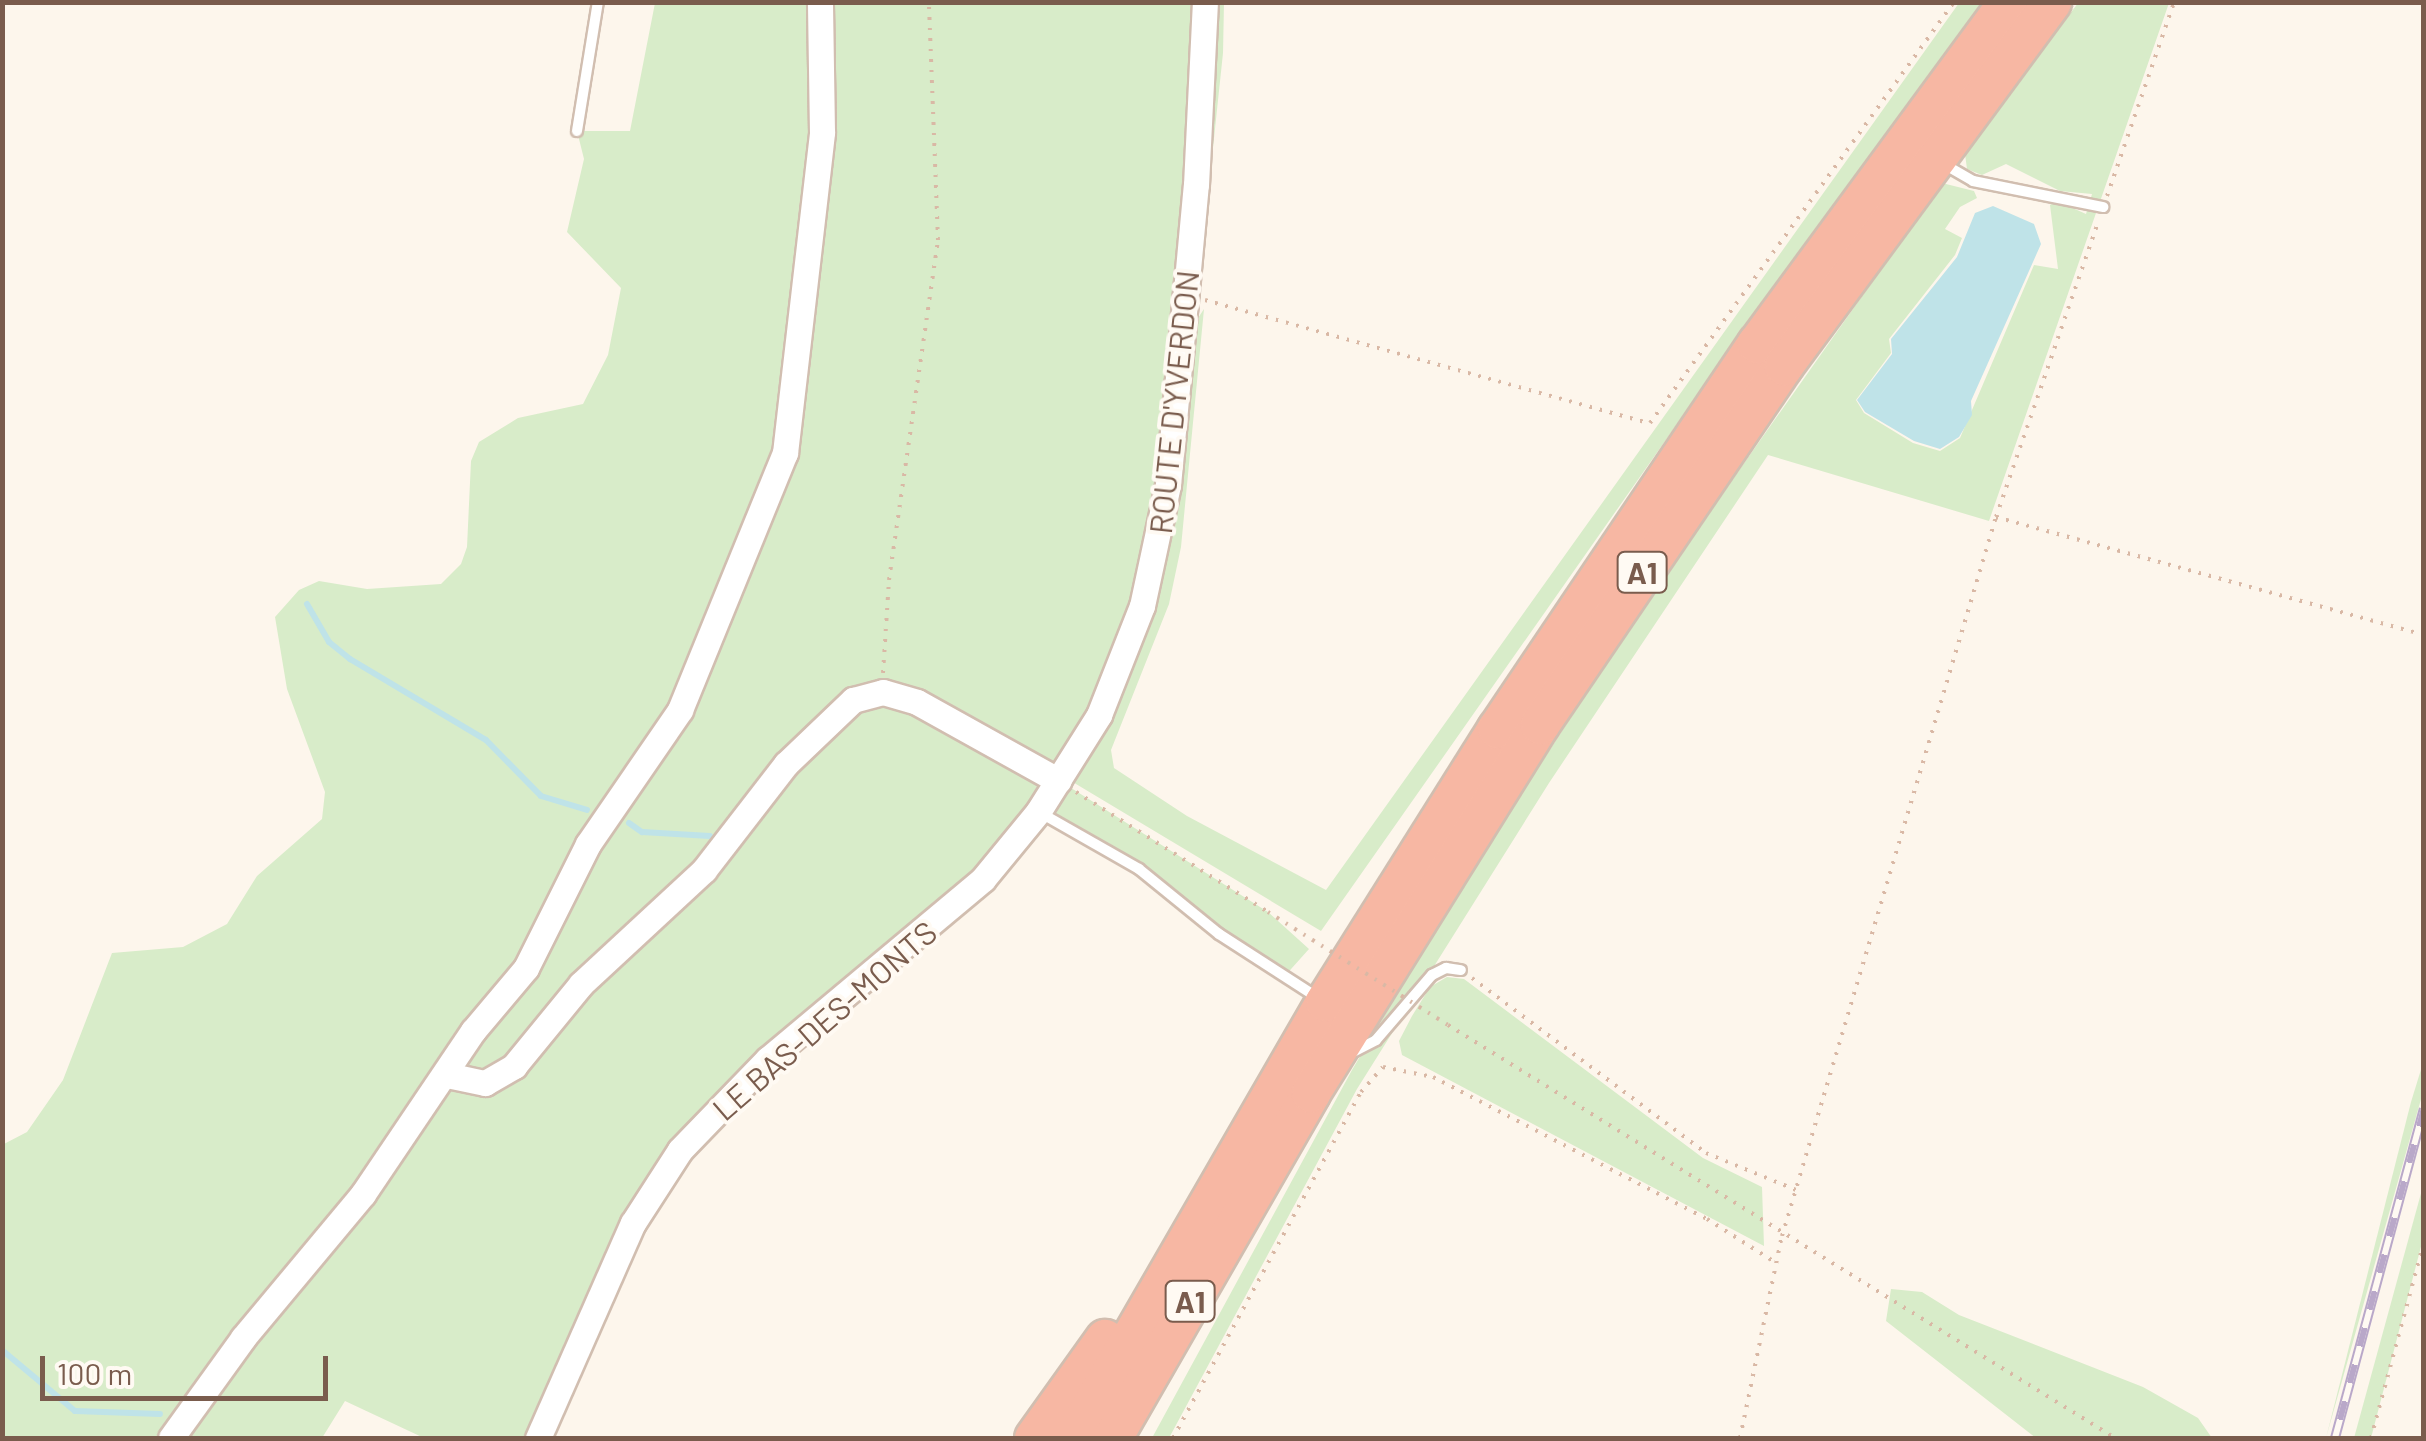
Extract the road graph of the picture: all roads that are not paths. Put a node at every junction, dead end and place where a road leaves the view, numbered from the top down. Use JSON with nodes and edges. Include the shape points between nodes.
{"nodes":[{"id":1,"x":598,"y":2,"type":"edge"},
{"id":2,"x":820,"y":2,"type":"edge"},
{"id":3,"x":1205,"y":2,"type":"edge"},
{"id":4,"x":2008,"y":2,"type":"edge"},
{"id":5,"x":2052,"y":2,"type":"edge"},
{"id":6,"x":577,"y":131,"type":"dead end"},
{"id":7,"x":1935,"y":158,"type":"junction"},
{"id":8,"x":2103,"y":207,"type":"road end"},
{"id":9,"x":1059,"y":782,"type":"junction"},
{"id":10,"x":1038,"y":812,"type":"junction"},
{"id":11,"x":1461,"y":970,"type":"road end"},
{"id":12,"x":1325,"y":1002,"type":"junction"},
{"id":13,"x":1333,"y":1057,"type":"junction"},
{"id":14,"x":447,"y":1075,"type":"junction"},
{"id":15,"x":1221,"y":1178,"type":"junction"},
{"id":16,"x":171,"y":1438,"type":"edge"},
{"id":17,"x":538,"y":1438,"type":"edge"},
{"id":18,"x":1034,"y":1438,"type":"edge"},
{"id":19,"x":1073,"y":1438,"type":"edge"},
{"id":20,"x":1113,"y":1438,"type":"edge"}],
"edges":[{"from":1,"to":6,"type":"lane"},
{"from":2,"to":14,"type":"street","via":[[819,162],[790,419],[775,490],[666,734],[588,844],[526,968]]},
{"from":3,"to":9,"type":"street","name":"ROUTE D'YVERDON","via":[[1170,471],[1152,570],[1115,679]]},
{"from":4,"to":12,"type":"highway","number":"A1","via":[[1638,517]]},
{"from":5,"to":7,"type":"highway","number":"A1"},
{"from":7,"to":8,"type":"lane","via":[[1973,182]]},
{"from":7,"to":13,"type":"highway","number":"A1","via":[[1608,622]]},
{"from":9,"to":10,"type":"street","name":"LE BAS-DES-MONTS"},
{"from":9,"to":14,"type":"street","via":[[916,702],[883,692],[852,700],[826,720],[704,870],[581,984],[503,1076],[474,1084]]},
{"from":10,"to":12,"type":"lane","via":[[1139,869],[1240,948]]},
{"from":10,"to":17,"type":"street","name":"LE BAS-DES-MONTS","via":[[959,902],[768,1059],[691,1136],[633,1224]]},
{"from":11,"to":13,"type":"lane","via":[[1432,975],[1376,1040]]},
{"from":12,"to":15,"type":"highway","number":"A1"},
{"from":13,"to":20,"type":"highway","number":"A1"},
{"from":14,"to":16,"type":"street","via":[[363,1194],[243,1338]]},
{"from":15,"to":18,"type":"highway"},
{"from":15,"to":19,"type":"highway","number":"A1"}]}
